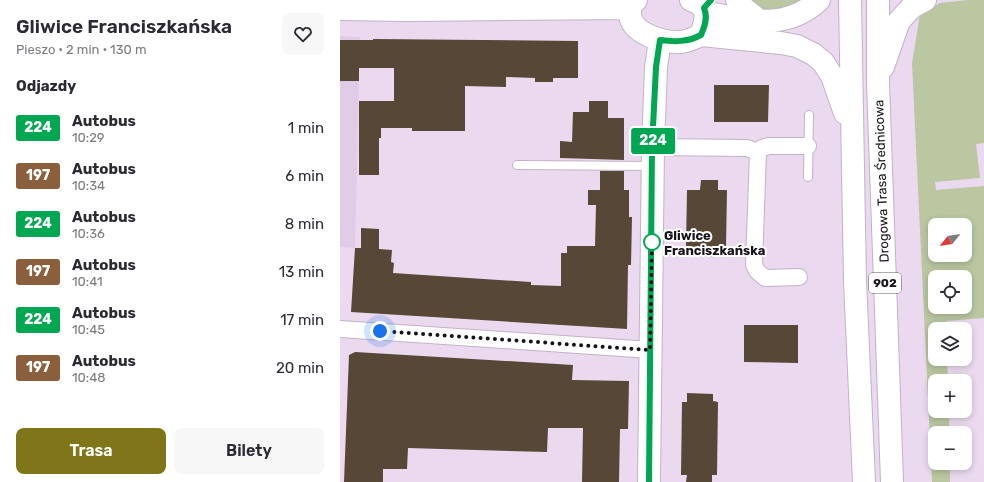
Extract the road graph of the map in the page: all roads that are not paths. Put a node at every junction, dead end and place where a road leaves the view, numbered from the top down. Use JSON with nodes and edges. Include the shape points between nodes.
{"nodes":[{"id":1,"x":737,"y":0,"type":"edge"},
{"id":2,"x":819,"y":0,"type":"edge"},
{"id":3,"x":850,"y":0,"type":"edge"},
{"id":4,"x":878,"y":0,"type":"edge"},
{"id":5,"x":925,"y":0,"type":"edge"},
{"id":6,"x":633,"y":4,"type":"edge"},
{"id":7,"x":703,"y":5,"type":"edge"},
{"id":8,"x":340,"y":9,"type":"edge"},
{"id":9,"x":760,"y":21,"type":"junction"},
{"id":10,"x":701,"y":35,"type":"junction"},
{"id":11,"x":660,"y":40,"type":"junction"},
{"id":12,"x":878,"y":83,"type":"junction"},
{"id":13,"x":809,"y":115,"type":"dead end"},
{"id":14,"x":851,"y":132,"type":"junction"},
{"id":15,"x":808,"y":146,"type":"junction"},
{"id":16,"x":758,"y":152,"type":"junction"},
{"id":17,"x":652,"y":157,"type":"junction"},
{"id":18,"x":517,"y":165,"type":"dead end"},
{"id":19,"x":808,"y":177,"type":"dead end"},
{"id":20,"x":799,"y":277,"type":"dead end"},
{"id":21,"x":340,"y":329,"type":"edge"},
{"id":22,"x":650,"y":350,"type":"junction"},
{"id":23,"x":648,"y":482,"type":"edge"},
{"id":24,"x":864,"y":482,"type":"edge"},
{"id":25,"x":892,"y":482,"type":"edge"}],
"edges":[{"from":1,"to":9,"type":"main road","via":[[740,6]]},
{"from":2,"to":9,"type":"main road","via":[[794,17]]},
{"from":3,"to":14,"type":"main road","name":"Drogowa Trasa Średnicowa","number":"902"},
{"from":4,"to":12,"type":"main road","name":"Drogowa Trasa Średnicowa","number":"902"},
{"from":5,"to":12,"type":"main road","via":[[912,7],[900,21]]},
{"from":6,"to":8,"type":"main road","via":[[407,10]]},
{"from":6,"to":11,"type":"main road","via":[[630,17],[636,26],[645,34]]},
{"from":7,"to":9,"type":"main road"},
{"from":7,"to":10,"type":"main road","via":[[705,25]]},
{"from":10,"to":11,"type":"main road","via":[[679,42]]},
{"from":10,"to":14,"type":"main road","via":[[781,43],[798,46],[813,54],[823,62],[832,76]]},
{"from":11,"to":17,"type":"main road","via":[[656,67]]},
{"from":12,"to":25,"type":"main road","name":"Drogowa Trasa Średnicowa","number":"902"},
{"from":13,"to":15,"type":"lane"},
{"from":14,"to":24,"type":"main road","name":"Drogowa Trasa Średnicowa","number":"902"},
{"from":15,"to":16,"type":"street","via":[[769,146]]},
{"from":15,"to":19,"type":"lane"},
{"from":16,"to":17,"type":"street","via":[[747,148]]},
{"from":16,"to":20,"type":"street","via":[[754,265],[765,278]]},
{"from":17,"to":18,"type":"lane"},
{"from":17,"to":22,"type":"main road"},
{"from":21,"to":22,"type":"street"},
{"from":22,"to":23,"type":"main road"}]}
